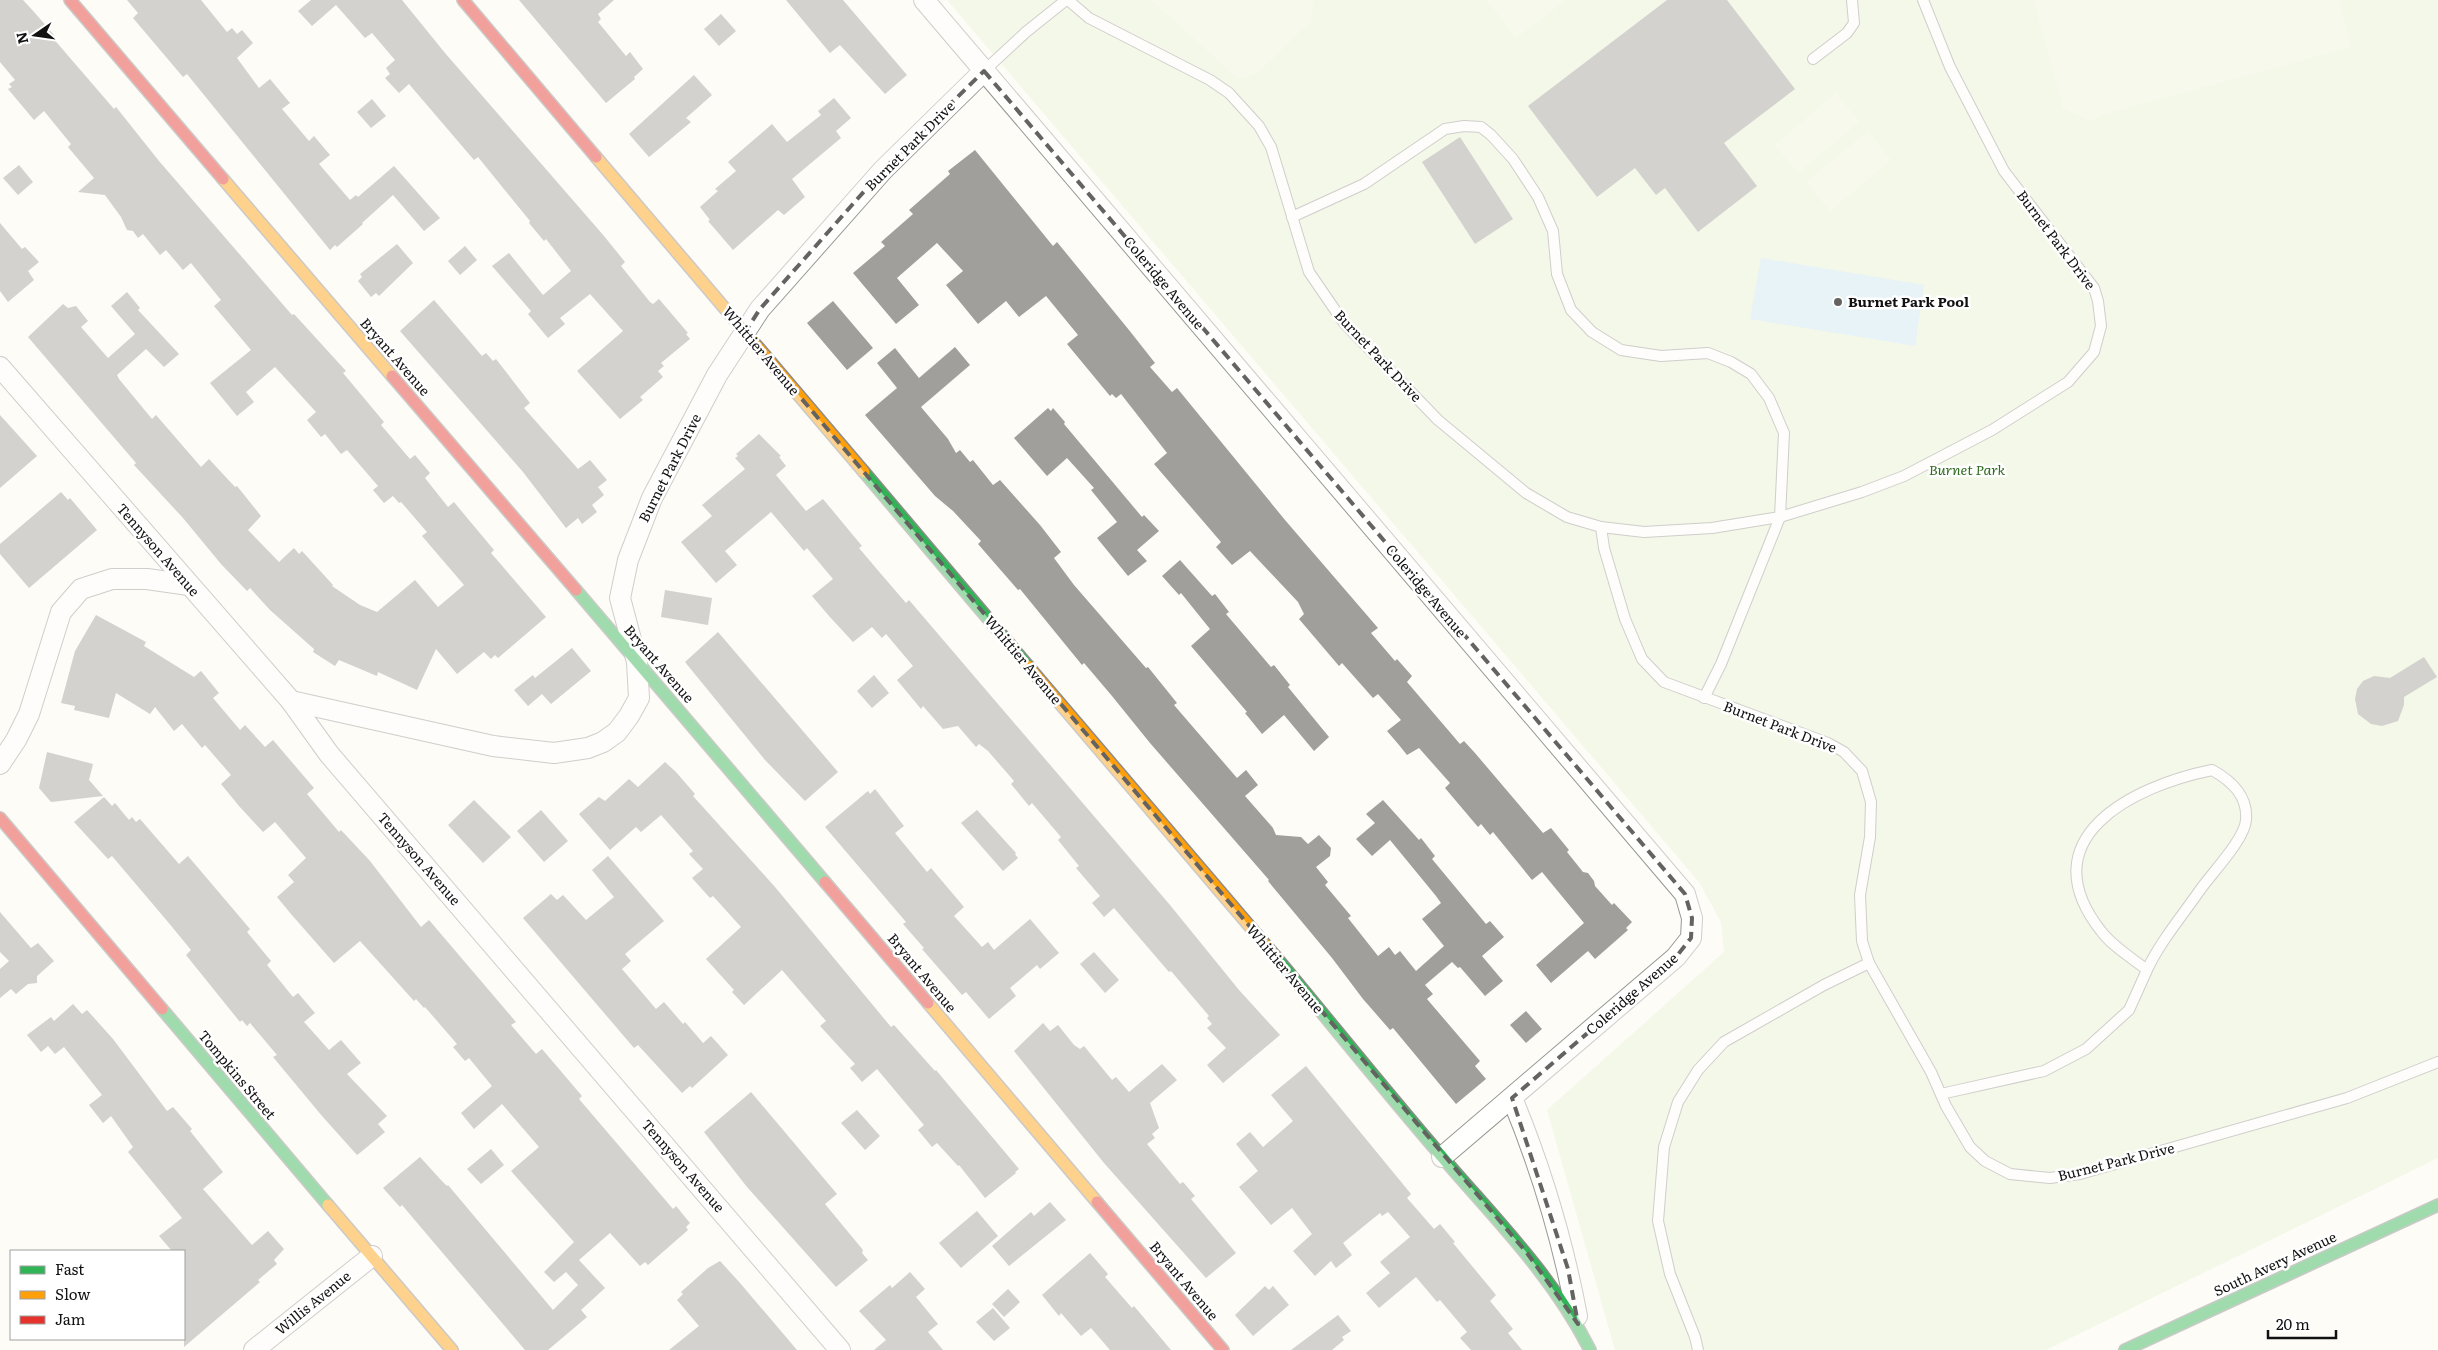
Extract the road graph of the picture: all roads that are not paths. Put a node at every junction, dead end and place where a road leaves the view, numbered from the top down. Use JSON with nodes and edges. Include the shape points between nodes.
{"nodes":[{"id":1,"x":70,"y":0,"type":"edge"},
{"id":2,"x":463,"y":0,"type":"edge"},
{"id":3,"x":924,"y":0,"type":"edge"},
{"id":4,"x":1067,"y":0,"type":"edge"},
{"id":5,"x":1852,"y":0,"type":"edge"},
{"id":6,"x":1923,"y":0,"type":"edge"},
{"id":7,"x":1813,"y":59,"type":"dead end"},
{"id":8,"x":984,"y":71,"type":"junction"},
{"id":9,"x":1292,"y":217,"type":"junction"},
{"id":10,"x":745,"y":332,"type":"junction"},
{"id":11,"x":0,"y":367,"type":"edge"},
{"id":12,"x":1780,"y":516,"type":"junction"},
{"id":13,"x":1601,"y":527,"type":"junction"},
{"id":14,"x":189,"y":585,"type":"junction"},
{"id":15,"x":638,"y":662,"type":"junction"},
{"id":16,"x":1704,"y":698,"type":"junction"},
{"id":17,"x":291,"y":701,"type":"junction"},
{"id":18,"x":0,"y":764,"type":"edge"},
{"id":19,"x":0,"y":818,"type":"edge"},
{"id":20,"x":1869,"y":963,"type":"junction"},
{"id":21,"x":2147,"y":970,"type":"junction"},
{"id":22,"x":2438,"y":1062,"type":"edge"},
{"id":23,"x":1940,"y":1094,"type":"junction"},
{"id":24,"x":1512,"y":1098,"type":"junction"},
{"id":25,"x":1442,"y":1157,"type":"junction"},
{"id":26,"x":2438,"y":1205,"type":"edge"},
{"id":27,"x":372,"y":1256,"type":"junction"},
{"id":28,"x":1578,"y":1324,"type":"junction"},
{"id":29,"x":254,"y":1350,"type":"edge"},
{"id":30,"x":452,"y":1350,"type":"edge"},
{"id":31,"x":840,"y":1350,"type":"edge"},
{"id":32,"x":1223,"y":1350,"type":"edge"},
{"id":33,"x":1590,"y":1350,"type":"edge"},
{"id":34,"x":1698,"y":1350,"type":"edge"},
{"id":35,"x":2125,"y":1350,"type":"edge"}],
"edges":[{"from":1,"to":15,"type":"street","name":"Bryant Avenue"},
{"from":2,"to":10,"type":"street","name":"Whittier Avenue"},
{"from":3,"to":8,"type":"street","name":"Coleridge Avenue"},
{"from":4,"to":8,"type":"lane","name":"Burnet Park Drive"},
{"from":4,"to":9,"type":"lane","name":"Burnet Park Drive","via":[[1090,18],[1229,93],[1259,126],[1271,147]]},
{"from":5,"to":7,"type":"lane","via":[[1854,23],[1847,33]]},
{"from":6,"to":12,"type":"lane","name":"Burnet Park Drive","via":[[1950,67],[2004,171],[2094,288],[2101,326],[2094,352],[2068,382],[1992,430],[1904,476]]},
{"from":8,"to":10,"type":"street","name":"Burnet Park Drive","via":[[883,170],[760,309]]},
{"from":8,"to":24,"type":"street","name":"Coleridge Avenue","via":[[1684,894],[1692,918],[1691,938],[1676,957]]},
{"from":9,"to":12,"type":"lane","via":[[1364,184],[1445,129],[1481,127],[1513,159],[1538,197],[1552,231],[1557,274],[1571,310],[1592,332],[1621,350],[1661,356],[1708,353],[1751,374],[1769,398],[1784,433]]},
{"from":9,"to":13,"type":"lane","name":"Burnet Park Drive","via":[[1309,272],[1344,323],[1438,420],[1526,493],[1567,516]]},
{"from":10,"to":15,"type":"street","name":"Burnet Park Drive","via":[[717,375],[652,498],[628,560],[620,598]]},
{"from":10,"to":25,"type":"street","name":"Whittier Avenue","via":[[1338,1030]]},
{"from":11,"to":14,"type":"street","name":"Tennyson Avenue"},
{"from":12,"to":13,"type":"lane","name":"Burnet Park Drive","via":[[1712,528],[1644,532]]},
{"from":12,"to":16,"type":"lane","via":[[1721,664]]},
{"from":13,"to":16,"type":"lane","name":"Burnet Park Drive","via":[[1625,619],[1642,659],[1664,682]]},
{"from":14,"to":17,"type":"street","name":"Tennyson Avenue"},
{"from":14,"to":18,"type":"street","via":[[147,579],[112,579],[81,589],[61,612],[29,714]]},
{"from":15,"to":17,"type":"street","name":"Burnet Park Drive","via":[[639,698],[617,732],[588,748],[554,753],[493,746]]},
{"from":15,"to":32,"type":"street","name":"Bryant Avenue"},
{"from":16,"to":20,"type":"lane","name":"Burnet Park Drive","via":[[1828,743],[1844,752],[1862,771],[1871,802],[1870,837],[1860,895],[1862,941]]},
{"from":17,"to":31,"type":"street","name":"Tennyson Avenue","via":[[328,754]]},
{"from":19,"to":27,"type":"street","name":"Tompkins Street"},
{"from":20,"to":23,"type":"lane","name":"Burnet Park Drive","via":[[1931,1072]]},
{"from":20,"to":34,"type":"lane","via":[[1724,1042],[1698,1070],[1678,1102],[1664,1147],[1658,1221],[1670,1274],[1696,1337]]},
{"from":21,"to":21,"type":"lane","via":[[2102,933],[2089,914],[2079,892],[2076,865],[2086,836],[2127,799],[2155,785],[2212,770],[2237,788],[2245,804],[2246,822],[2240,837]]},
{"from":21,"to":23,"type":"lane","via":[[2129,1010],[2086,1049],[2044,1071]]},
{"from":22,"to":23,"type":"lane","name":"Burnet Park Drive","via":[[2346,1098],[2080,1174],[2050,1178],[2010,1174],[1985,1161],[1970,1147]]},
{"from":24,"to":25,"type":"street","name":"Coleridge Avenue"},
{"from":24,"to":28,"type":"street","name":"Whittier Avenue","via":[[1527,1135],[1568,1268]]},
{"from":25,"to":28,"type":"street","name":"Whittier Avenue","via":[[1527,1253]]},
{"from":26,"to":35,"type":"street","name":"South Avery Avenue"},
{"from":27,"to":29,"type":"street","name":"Willis Avenue"},
{"from":27,"to":30,"type":"street","name":"Tompkins Street"},
{"from":28,"to":33,"type":"street","name":"Whittier Avenue"}]}
